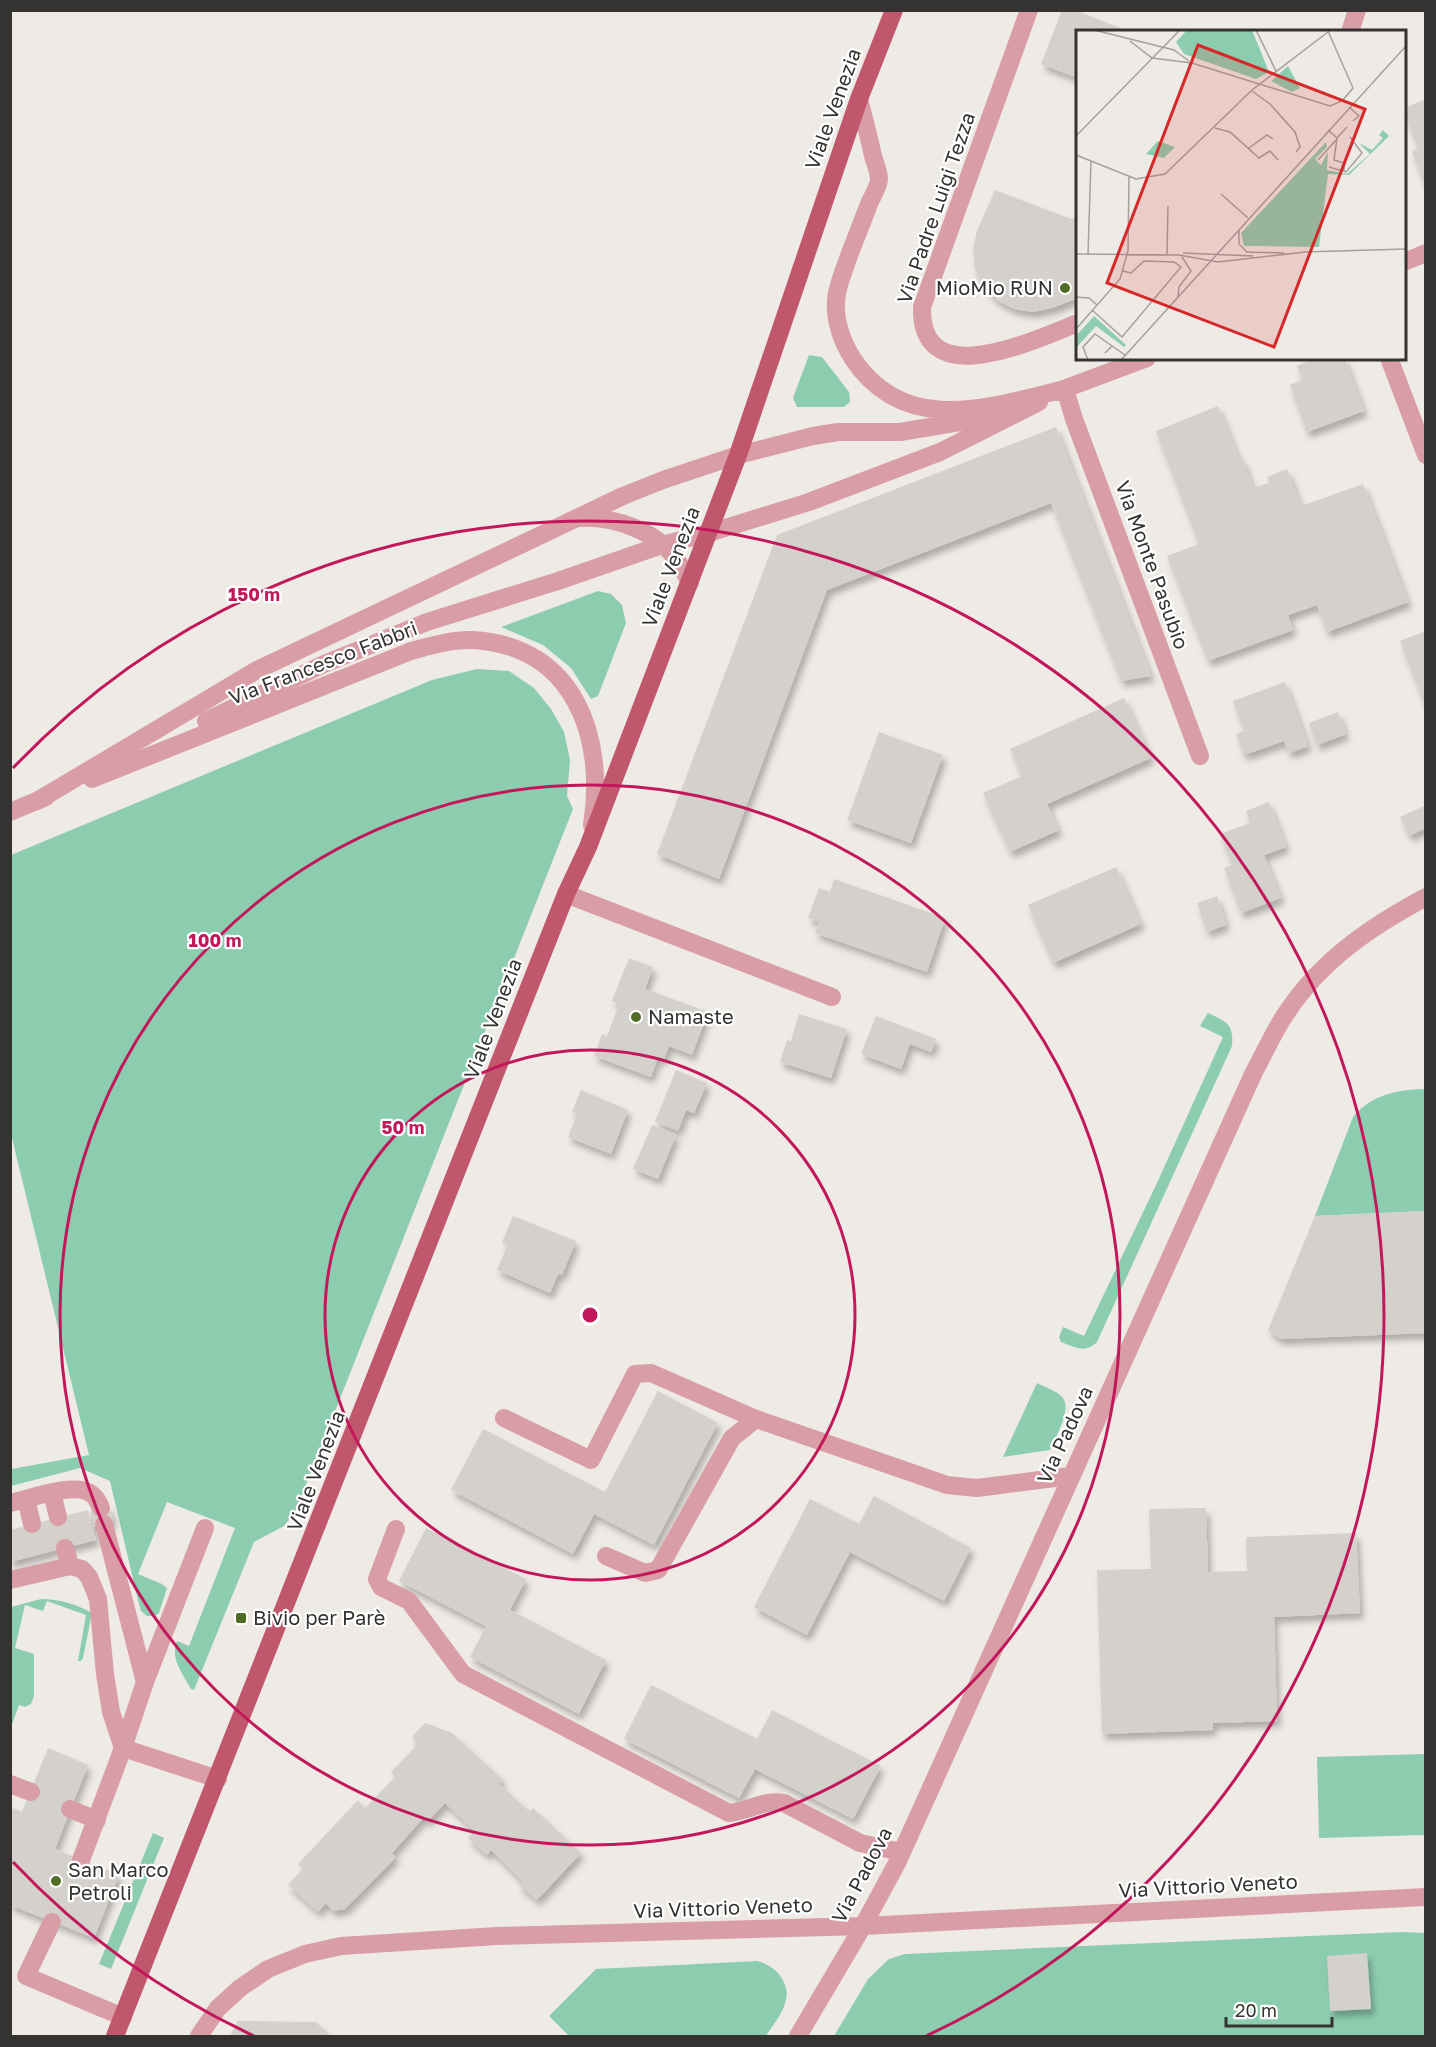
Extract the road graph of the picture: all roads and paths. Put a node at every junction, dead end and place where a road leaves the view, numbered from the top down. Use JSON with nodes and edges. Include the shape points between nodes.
{"nodes":[{"id":1,"x":894,"y":10,"type":"edge"},
{"id":2,"x":1029,"y":10,"type":"edge"},
{"id":3,"x":859,"y":99,"type":"junction"},
{"id":4,"x":1425,"y":253,"type":"edge"},
{"id":5,"x":1406,"y":261,"type":"edge"},
{"id":6,"x":1076,"y":323,"type":"edge"},
{"id":7,"x":1142,"y":360,"type":"edge"},
{"id":8,"x":1390,"y":360,"type":"edge"},
{"id":9,"x":1065,"y":389,"type":"junction"},
{"id":10,"x":1425,"y":454,"type":"edge"},
{"id":11,"x":738,"y":455,"type":"junction"},
{"id":12,"x":574,"y":518,"type":"junction"},
{"id":13,"x":709,"y":532,"type":"junction"},
{"id":14,"x":662,"y":545,"type":"junction"},
{"id":15,"x":690,"y":583,"type":"junction"},
{"id":16,"x":1200,"y":756,"type":"dead end"},
{"id":17,"x":37,"y":801,"type":"junction"},
{"id":18,"x":10,"y":812,"type":"edge"},
{"id":19,"x":588,"y":847,"type":"junction"},
{"id":20,"x":566,"y":894,"type":"junction"},
{"id":21,"x":1425,"y":897,"type":"edge"},
{"id":22,"x":832,"y":997,"type":"dead end"},
{"id":23,"x":504,"y":1418,"type":"dead end"},
{"id":24,"x":756,"y":1419,"type":"junction"},
{"id":25,"x":1071,"y":1476,"type":"junction"},
{"id":26,"x":52,"y":1493,"type":"junction"},
{"id":27,"x":18,"y":1501,"type":"edge"},
{"id":28,"x":58,"y":1517,"type":"dead end"},
{"id":29,"x":32,"y":1524,"type":"dead end"},
{"id":30,"x":205,"y":1528,"type":"dead end"},
{"id":31,"x":396,"y":1529,"type":"dead end"},
{"id":32,"x":65,"y":1548,"type":"dead end"},
{"id":33,"x":606,"y":1556,"type":"dead end"},
{"id":34,"x":70,"y":1566,"type":"junction"},
{"id":35,"x":15,"y":1573,"type":"edge"},
{"id":36,"x":145,"y":1682,"type":"junction"},
{"id":37,"x":123,"y":1748,"type":"junction"},
{"id":38,"x":218,"y":1779,"type":"junction"},
{"id":39,"x":10,"y":1784,"type":"edge"},
{"id":40,"x":31,"y":1792,"type":"dead end"},
{"id":41,"x":70,"y":1809,"type":"dead end"},
{"id":42,"x":97,"y":1820,"type":"junction"},
{"id":43,"x":901,"y":1852,"type":"junction"},
{"id":44,"x":81,"y":1860,"type":"dead end"},
{"id":45,"x":1425,"y":1897,"type":"edge"},
{"id":46,"x":52,"y":1922,"type":"dead end"},
{"id":47,"x":863,"y":1926,"type":"junction"},
{"id":48,"x":123,"y":2017,"type":"junction"},
{"id":49,"x":116,"y":2037,"type":"edge"},
{"id":50,"x":199,"y":2037,"type":"edge"},
{"id":51,"x":798,"y":2037,"type":"edge"}],
"edges":[{"from":1,"to":3,"type":"main road","name":"Viale Venezia"},
{"from":2,"to":6,"type":"street","name":"Via Padre Luigi Tezza","via":[[922,307],[922,320],[933,344],[968,357],[1003,351]]},
{"from":3,"to":9,"type":"street","via":[[879,179],[838,287],[836,310],[840,332],[864,375],[895,399],[944,410],[984,408]]},
{"from":3,"to":11,"type":"main road","name":"Viale Venezia"},
{"from":4,"to":5,"type":"street"},
{"from":7,"to":9,"type":"street"},
{"from":8,"to":10,"type":"street"},
{"from":9,"to":11,"type":"street","name":"Via Francesco Fabbri","via":[[972,420],[900,432],[838,432]]},
{"from":9,"to":13,"type":"street","name":"Via Francesco Fabbri","via":[[940,452],[809,502]]},
{"from":9,"to":16,"type":"street","name":"Via Monte Pasubio"},
{"from":11,"to":12,"type":"street","name":"Via Francesco Fabbri","via":[[663,480]]},
{"from":11,"to":13,"type":"main road","name":"Viale Venezia"},
{"from":12,"to":14,"type":"street","name":"Via Francesco Fabbri","via":[[596,517],[624,524]]},
{"from":12,"to":17,"type":"street","name":"Via Francesco Fabbri","via":[[257,670]]},
{"from":13,"to":14,"type":"street","name":"Via Francesco Fabbri"},
{"from":13,"to":15,"type":"main road","name":"Viale Venezia"},
{"from":14,"to":15,"type":"street","name":"Via Francesco Fabbri","via":[[677,560]]},
{"from":14,"to":17,"type":"street","name":"Via Francesco Fabbri","via":[[416,626],[324,664]]},
{"from":15,"to":19,"type":"main road","name":"Viale Venezia"},
{"from":17,"to":18,"type":"street","name":"Via Francesco Fabbri"},
{"from":17,"to":19,"type":"street","name":"Via Francesco Fabbri","via":[[411,651],[471,640],[499,643],[542,663],[562,681],[577,704],[588,733],[596,774]]},
{"from":19,"to":20,"type":"main road","name":"Viale Venezia"},
{"from":20,"to":22,"type":"street"},
{"from":20,"to":38,"type":"main road","name":"Viale Venezia"},
{"from":21,"to":25,"type":"street","name":"Via Padova","via":[[1345,947],[1285,1015],[1249,1083]]},
{"from":23,"to":24,"type":"street","via":[[591,1460],[635,1374],[651,1373]]},
{"from":24,"to":25,"type":"street","via":[[947,1485],[977,1488]]},
{"from":24,"to":33,"type":"street","via":[[732,1438],[658,1570],[645,1573]]},
{"from":25,"to":43,"type":"street","name":"Via Padova"},
{"from":26,"to":27,"type":"street"},
{"from":26,"to":28,"type":"street"},
{"from":26,"to":36,"type":"street","via":[[81,1489],[96,1497]]},
{"from":27,"to":29,"type":"street"},
{"from":30,"to":36,"type":"street"},
{"from":31,"to":43,"type":"street","via":[[377,1579],[381,1587],[409,1601],[463,1674],[729,1812],[741,1812],[772,1800],[860,1843]]},
{"from":32,"to":34,"type":"street"},
{"from":34,"to":35,"type":"street","via":[[42,1563]]},
{"from":34,"to":37,"type":"street","via":[[82,1569],[95,1587],[111,1712]]},
{"from":36,"to":37,"type":"street"},
{"from":37,"to":38,"type":"street"},
{"from":37,"to":42,"type":"street"},
{"from":38,"to":48,"type":"main road","name":"Viale Venezia"},
{"from":39,"to":40,"type":"street"},
{"from":41,"to":42,"type":"street"},
{"from":42,"to":44,"type":"street"},
{"from":43,"to":47,"type":"street","name":"Via Padova"},
{"from":45,"to":47,"type":"street","name":"Via Vittorio Veneto"},
{"from":46,"to":48,"type":"street","via":[[26,1977]]},
{"from":47,"to":50,"type":"street","name":"Via Vittorio Veneto","via":[[497,1936],[341,1946],[305,1954],[268,1969],[218,2008]]},
{"from":47,"to":51,"type":"street","name":"Via Padova"},
{"from":48,"to":49,"type":"main road","name":"Viale Venezia"}]}
